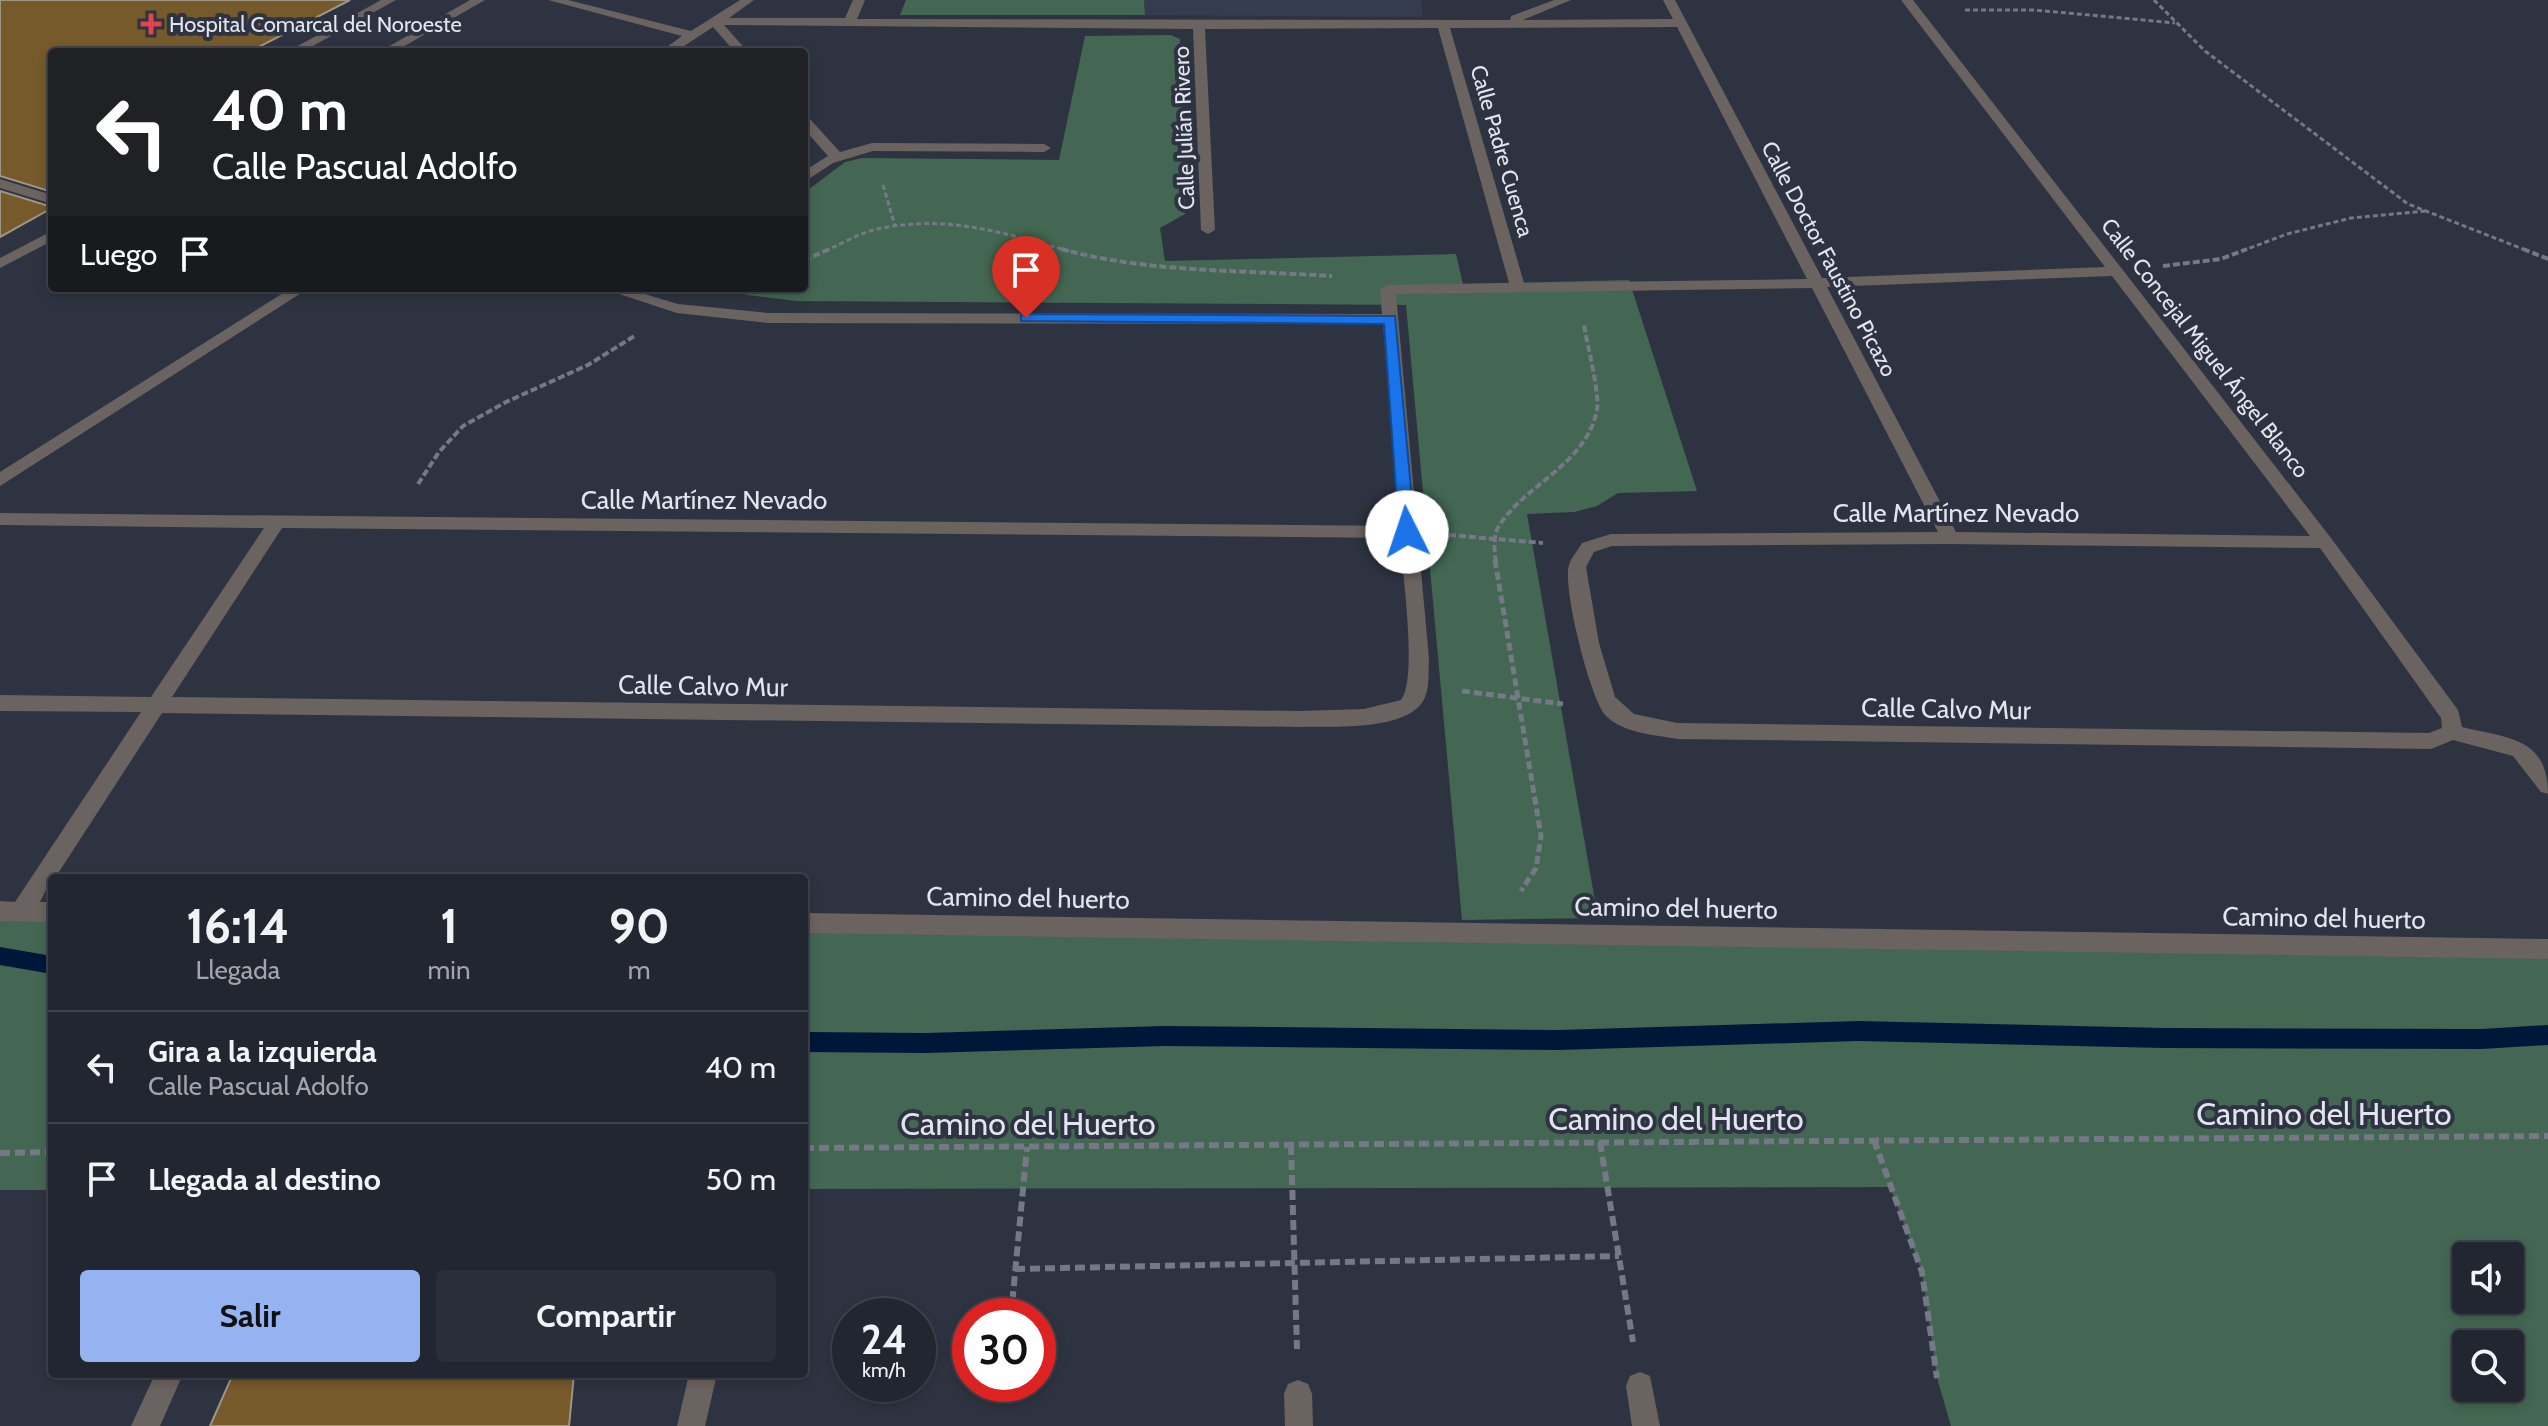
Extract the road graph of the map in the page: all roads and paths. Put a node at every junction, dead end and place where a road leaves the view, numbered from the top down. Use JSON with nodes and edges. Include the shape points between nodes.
{"nodes":[{"id":1,"x":390,"y":0,"type":"edge"},
{"id":2,"x":479,"y":0,"type":"edge"},
{"id":3,"x":554,"y":0,"type":"edge"},
{"id":4,"x":748,"y":0,"type":"edge"},
{"id":5,"x":859,"y":0,"type":"edge"},
{"id":6,"x":1565,"y":0,"type":"edge"},
{"id":7,"x":1669,"y":0,"type":"edge"},
{"id":8,"x":1907,"y":0,"type":"edge"},
{"id":9,"x":2154,"y":0,"type":"edge"},
{"id":10,"x":714,"y":21,"type":"junction"},
{"id":11,"x":849,"y":22,"type":"junction"},
{"id":12,"x":1682,"y":23,"type":"junction"},
{"id":13,"x":2176,"y":23,"type":"junction"},
{"id":14,"x":1500,"y":24,"type":"junction"},
{"id":15,"x":1199,"y":25,"type":"junction"},
{"id":16,"x":1443,"y":25,"type":"junction"},
{"id":17,"x":692,"y":35,"type":"junction"},
{"id":18,"x":300,"y":48,"type":"edge"},
{"id":19,"x":392,"y":48,"type":"edge"},
{"id":20,"x":672,"y":48,"type":"edge"},
{"id":21,"x":738,"y":48,"type":"edge"},
{"id":22,"x":808,"y":125,"type":"edge"},
{"id":23,"x":1044,"y":148,"type":"dead end"},
{"id":24,"x":836,"y":156,"type":"junction"},
{"id":25,"x":808,"y":175,"type":"edge"},
{"id":26,"x":0,"y":183,"type":"edge"},
{"id":27,"x":48,"y":199,"type":"edge"},
{"id":28,"x":2427,"y":211,"type":"junction"},
{"id":29,"x":1208,"y":230,"type":"dead end"},
{"id":30,"x":48,"y":237,"type":"edge"},
{"id":31,"x":808,"y":258,"type":"edge"},
{"id":32,"x":2548,"y":259,"type":"edge"},
{"id":33,"x":0,"y":264,"type":"edge"},
{"id":34,"x":2115,"y":271,"type":"junction"},
{"id":35,"x":1817,"y":283,"type":"junction"},
{"id":36,"x":1574,"y":288,"type":"junction"},
{"id":37,"x":1518,"y":289,"type":"junction"},
{"id":38,"x":1388,"y":290,"type":"junction"},
{"id":39,"x":295,"y":292,"type":"edge"},
{"id":40,"x":652,"y":293,"type":"edge"},
{"id":41,"x":677,"y":308,"type":"junction"},
{"id":42,"x":1390,"y":319,"type":"junction"},
{"id":43,"x":0,"y":480,"type":"edge"},
{"id":44,"x":0,"y":519,"type":"edge"},
{"id":45,"x":276,"y":523,"type":"junction"},
{"id":46,"x":391,"y":524,"type":"junction"},
{"id":47,"x":1407,"y":532,"type":"junction"},
{"id":48,"x":1496,"y":538,"type":"junction"},
{"id":49,"x":1950,"y":538,"type":"junction"},
{"id":50,"x":2325,"y":542,"type":"junction"},
{"id":51,"x":1588,"y":548,"type":"junction"},
{"id":52,"x":1418,"y":684,"type":"junction"},
{"id":53,"x":1520,"y":699,"type":"junction"},
{"id":54,"x":0,"y":703,"type":"edge"},
{"id":55,"x":154,"y":705,"type":"junction"},
{"id":56,"x":1611,"y":709,"type":"junction"},
{"id":57,"x":2452,"y":732,"type":"junction"},
{"id":58,"x":2548,"y":786,"type":"edge"},
{"id":59,"x":1519,"y":894,"type":"dead end"},
{"id":60,"x":10,"y":911,"type":"edge"},
{"id":61,"x":48,"y":912,"type":"edge"},
{"id":62,"x":808,"y":923,"type":"edge"},
{"id":63,"x":2548,"y":949,"type":"edge"},
{"id":64,"x":2548,"y":1136,"type":"edge"},
{"id":65,"x":1874,"y":1140,"type":"junction"},
{"id":66,"x":1600,"y":1142,"type":"junction"},
{"id":67,"x":1291,"y":1145,"type":"junction"},
{"id":68,"x":1027,"y":1147,"type":"junction"},
{"id":69,"x":808,"y":1148,"type":"edge"},
{"id":70,"x":48,"y":1152,"type":"edge"},
{"id":71,"x":0,"y":1153,"type":"edge"},
{"id":72,"x":1619,"y":1256,"type":"junction"},
{"id":73,"x":1295,"y":1264,"type":"junction"},
{"id":74,"x":1015,"y":1269,"type":"junction"},
{"id":75,"x":1013,"y":1298,"type":"edge"},
{"id":76,"x":167,"y":1378,"type":"edge"},
{"id":77,"x":702,"y":1378,"type":"edge"},
{"id":78,"x":1937,"y":1378,"type":"dead end"},
{"id":79,"x":1640,"y":1386,"type":"joint"},
{"id":80,"x":1298,"y":1394,"type":"joint"},
{"id":81,"x":145,"y":1426,"type":"edge"},
{"id":82,"x":691,"y":1426,"type":"edge"},
{"id":83,"x":1299,"y":1426,"type":"edge"},
{"id":84,"x":1646,"y":1426,"type":"edge"}],
"edges":[{"from":1,"to":18,"type":"street"},
{"from":2,"to":19,"type":"street"},
{"from":3,"to":17,"type":"street"},
{"from":4,"to":10,"type":"street"},
{"from":5,"to":11,"type":"street"},
{"from":6,"to":14,"type":"street"},
{"from":7,"to":12,"type":"street","name":"Calle Doctor Faustino Picazo"},
{"from":8,"to":13,"type":"path","via":[[1981,12],[2035,10]]},
{"from":8,"to":34,"type":"street","name":"Calle Concejal Miguel Ángel Blanco"},
{"from":9,"to":13,"type":"path"},
{"from":10,"to":11,"type":"street"},
{"from":10,"to":17,"type":"street"},
{"from":10,"to":21,"type":"street"},
{"from":11,"to":15,"type":"street"},
{"from":12,"to":14,"type":"street"},
{"from":12,"to":35,"type":"street","name":"Calle Doctor Faustino Picazo"},
{"from":13,"to":28,"type":"path","via":[[2374,180]]},
{"from":14,"to":16,"type":"street"},
{"from":15,"to":16,"type":"street"},
{"from":15,"to":29,"type":"street","name":"Calle Julián Rivero"},
{"from":16,"to":37,"type":"street","name":"Calle Padre Cuenca"},
{"from":17,"to":20,"type":"street"},
{"from":22,"to":24,"type":"street"},
{"from":23,"to":24,"type":"street","via":[[872,147]]},
{"from":24,"to":25,"type":"street"},
{"from":26,"to":27,"type":"street"},
{"from":28,"to":32,"type":"path"},
{"from":28,"to":34,"type":"path","via":[[2351,218],[2221,259]]},
{"from":30,"to":33,"type":"street"},
{"from":31,"to":38,"type":"path","via":[[879,228],[976,225],[1090,257],[1337,277]]},
{"from":34,"to":35,"type":"street"},
{"from":34,"to":50,"type":"street","name":"Calle Concejal Miguel Ángel Blanco"},
{"from":35,"to":36,"type":"street"},
{"from":35,"to":49,"type":"street","name":"Calle Doctor Faustino Picazo"},
{"from":36,"to":37,"type":"street"},
{"from":36,"to":48,"type":"path","via":[[1597,409],[1582,442],[1555,475],[1516,506],[1497,528]]},
{"from":37,"to":38,"type":"street"},
{"from":38,"to":42,"type":"street"},
{"from":39,"to":43,"type":"street"},
{"from":40,"to":41,"type":"street"},
{"from":41,"to":42,"type":"street","via":[[768,318]]},
{"from":41,"to":46,"type":"path","via":[[588,365],[463,426]]},
{"from":42,"to":47,"type":"street"},
{"from":44,"to":45,"type":"street","name":"Calle Martínez Nevado"},
{"from":45,"to":46,"type":"street","name":"Calle Martínez Nevado"},
{"from":45,"to":55,"type":"street"},
{"from":46,"to":47,"type":"street","name":"Calle Martínez Nevado"},
{"from":47,"to":48,"type":"path"},
{"from":47,"to":52,"type":"street"},
{"from":48,"to":51,"type":"path"},
{"from":48,"to":53,"type":"path","via":[[1494,552]]},
{"from":49,"to":50,"type":"street","name":"Calle Martínez Nevado"},
{"from":49,"to":51,"type":"street","name":"Calle Martínez Nevado","via":[[1611,540]]},
{"from":50,"to":57,"type":"street","name":"Calle Concejal Miguel Ángel Blanco","via":[[2451,716]]},
{"from":51,"to":56,"type":"street","via":[[1577,567],[1599,687]]},
{"from":52,"to":53,"type":"path"},
{"from":52,"to":55,"type":"street","name":"Calle Calvo Mur","via":[[1405,709],[1301,719]]},
{"from":53,"to":56,"type":"path"},
{"from":53,"to":59,"type":"path","via":[[1541,836],[1536,868]]},
{"from":54,"to":55,"type":"street","name":"Calle Calvo Mur"},
{"from":55,"to":60,"type":"street"},
{"from":56,"to":57,"type":"street","name":"Calle Calvo Mur","via":[[1635,724],[1677,731],[2431,741]]},
{"from":57,"to":58,"type":"street","via":[[2520,750]]},
{"from":60,"to":61,"type":"street"},
{"from":62,"to":63,"type":"street","name":"Camino del huerto"},
{"from":64,"to":65,"type":"path","name":"Camino del Huerto"},
{"from":65,"to":66,"type":"path","name":"Camino del Huerto"},
{"from":65,"to":78,"type":"path","via":[[1922,1272]]},
{"from":66,"to":67,"type":"path","name":"Camino del Huerto"},
{"from":66,"to":72,"type":"path"},
{"from":67,"to":68,"type":"path","name":"Camino del Huerto"},
{"from":67,"to":73,"type":"path"},
{"from":68,"to":69,"type":"path","name":"Camino del Huerto"},
{"from":68,"to":74,"type":"path"},
{"from":70,"to":71,"type":"path"},
{"from":72,"to":73,"type":"path"},
{"from":72,"to":79,"type":"path"},
{"from":73,"to":74,"type":"path"},
{"from":73,"to":80,"type":"path"},
{"from":74,"to":75,"type":"path"},
{"from":76,"to":81,"type":"street"},
{"from":77,"to":82,"type":"street"},
{"from":79,"to":84,"type":"street"},
{"from":80,"to":83,"type":"street"}]}
